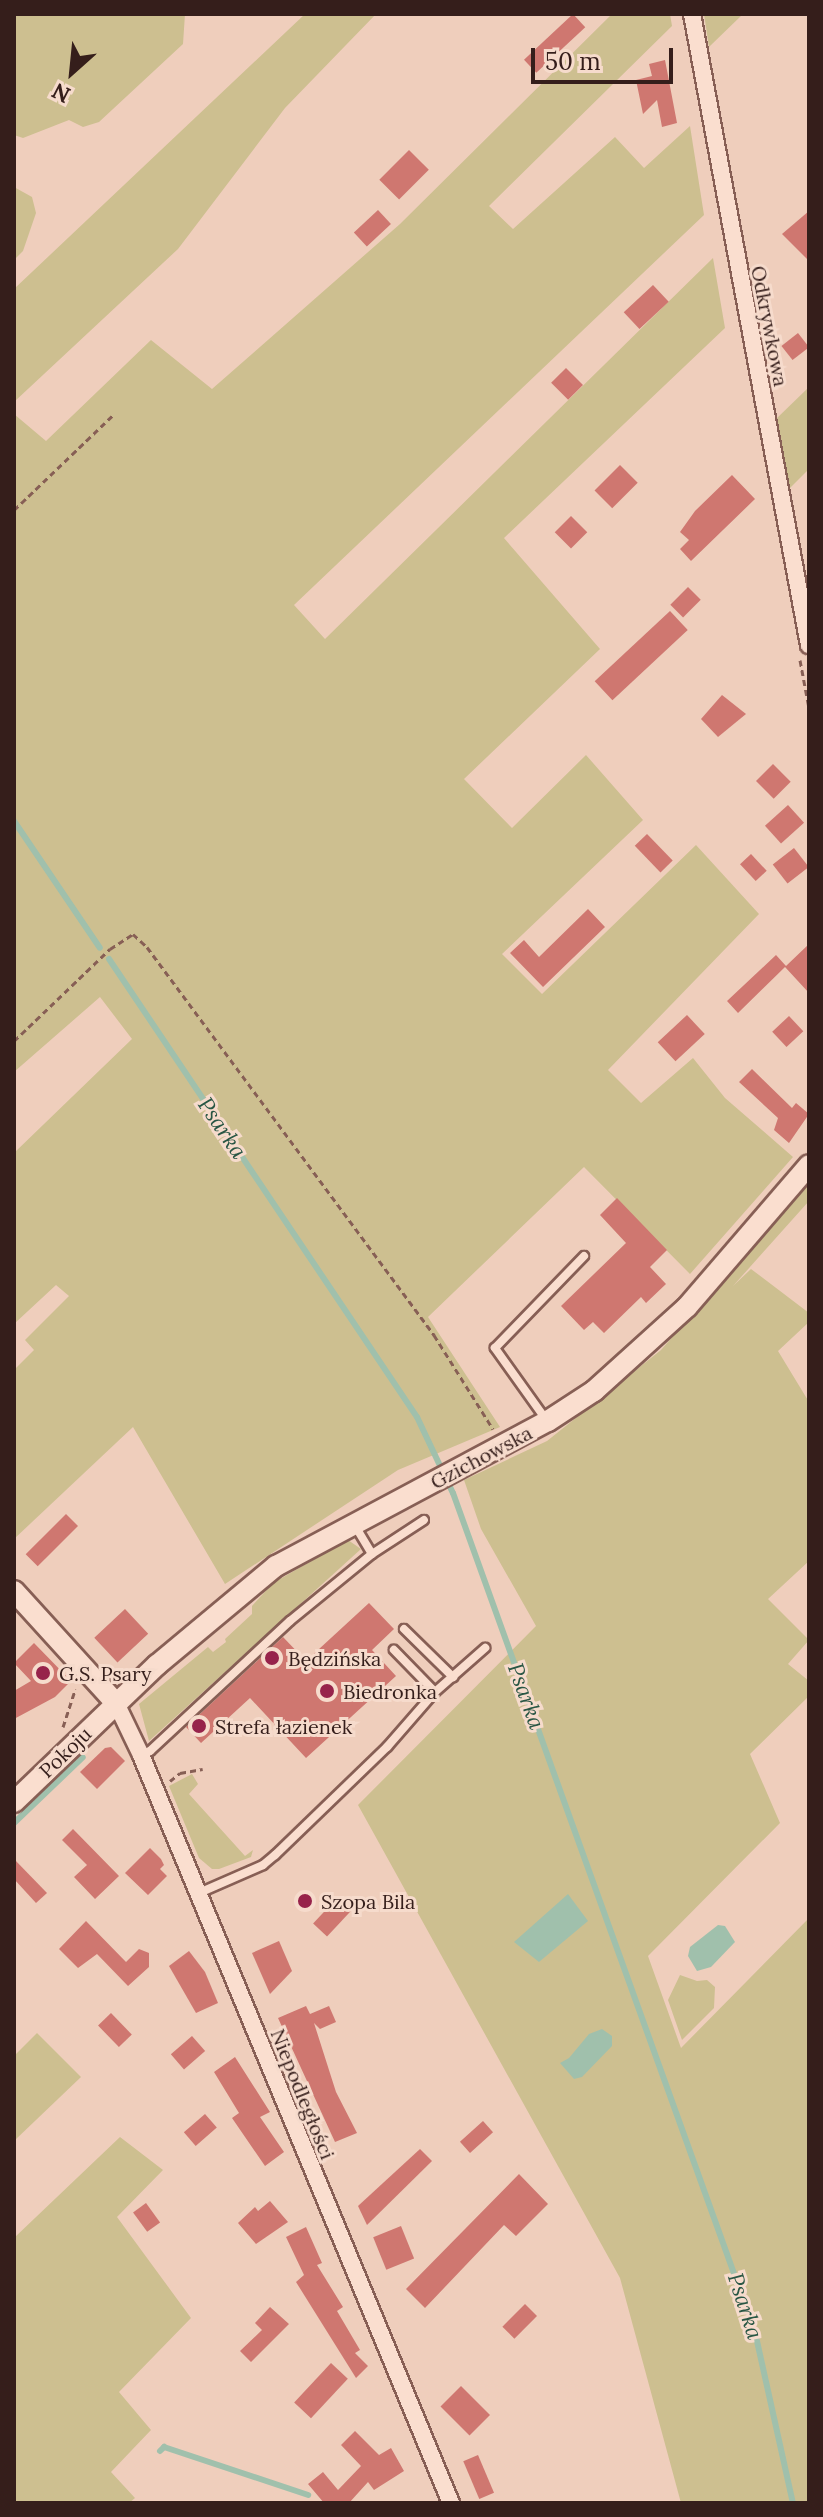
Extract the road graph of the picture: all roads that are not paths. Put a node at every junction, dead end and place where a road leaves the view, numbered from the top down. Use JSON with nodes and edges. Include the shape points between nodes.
{"nodes":[{"id":1,"x":692,"y":14,"type":"edge"},
{"id":2,"x":809,"y":645,"type":"edge"},
{"id":3,"x":809,"y":1165,"type":"edge"},
{"id":4,"x":584,"y":1256,"type":"dead end"},
{"id":5,"x":548,"y":1421,"type":"junction"},
{"id":6,"x":424,"y":1520,"type":"dead end"},
{"id":7,"x":354,"y":1525,"type":"junction"},
{"id":8,"x":372,"y":1554,"type":"junction"},
{"id":9,"x":14,"y":1591,"type":"edge"},
{"id":10,"x":404,"y":1629,"type":"dead end"},
{"id":11,"x":485,"y":1648,"type":"dead end"},
{"id":12,"x":394,"y":1650,"type":"dead end"},
{"id":13,"x":453,"y":1677,"type":"junction"},
{"id":14,"x":435,"y":1692,"type":"junction"},
{"id":15,"x":116,"y":1703,"type":"junction"},
{"id":16,"x":146,"y":1753,"type":"junction"},
{"id":17,"x":14,"y":1802,"type":"edge"},
{"id":18,"x":199,"y":1893,"type":"junction"},
{"id":19,"x":451,"y":2503,"type":"edge"}],
"edges":[{"from":1,"to":2,"type":"street","name":"Odkrywkowa"},
{"from":3,"to":5,"type":"street","name":"Gzichowska","via":[[687,1307],[594,1391]]},
{"from":4,"to":5,"type":"lane","via":[[495,1348]]},
{"from":5,"to":7,"type":"street","name":"Gzichowska"},
{"from":6,"to":8,"type":"lane"},
{"from":7,"to":8,"type":"lane"},
{"from":7,"to":15,"type":"street","name":"Gzichowska","via":[[276,1566]]},
{"from":8,"to":16,"type":"lane"},
{"from":9,"to":15,"type":"street"},
{"from":10,"to":13,"type":"lane"},
{"from":11,"to":13,"type":"lane"},
{"from":12,"to":14,"type":"lane"},
{"from":13,"to":14,"type":"lane"},
{"from":14,"to":18,"type":"lane","via":[[387,1747],[275,1855]]},
{"from":15,"to":16,"type":"street","name":"Niepodległości"},
{"from":15,"to":17,"type":"street","name":"Pokoju"},
{"from":16,"to":18,"type":"street","name":"Niepodległości"},
{"from":18,"to":19,"type":"street","name":"Niepodległości"}]}
